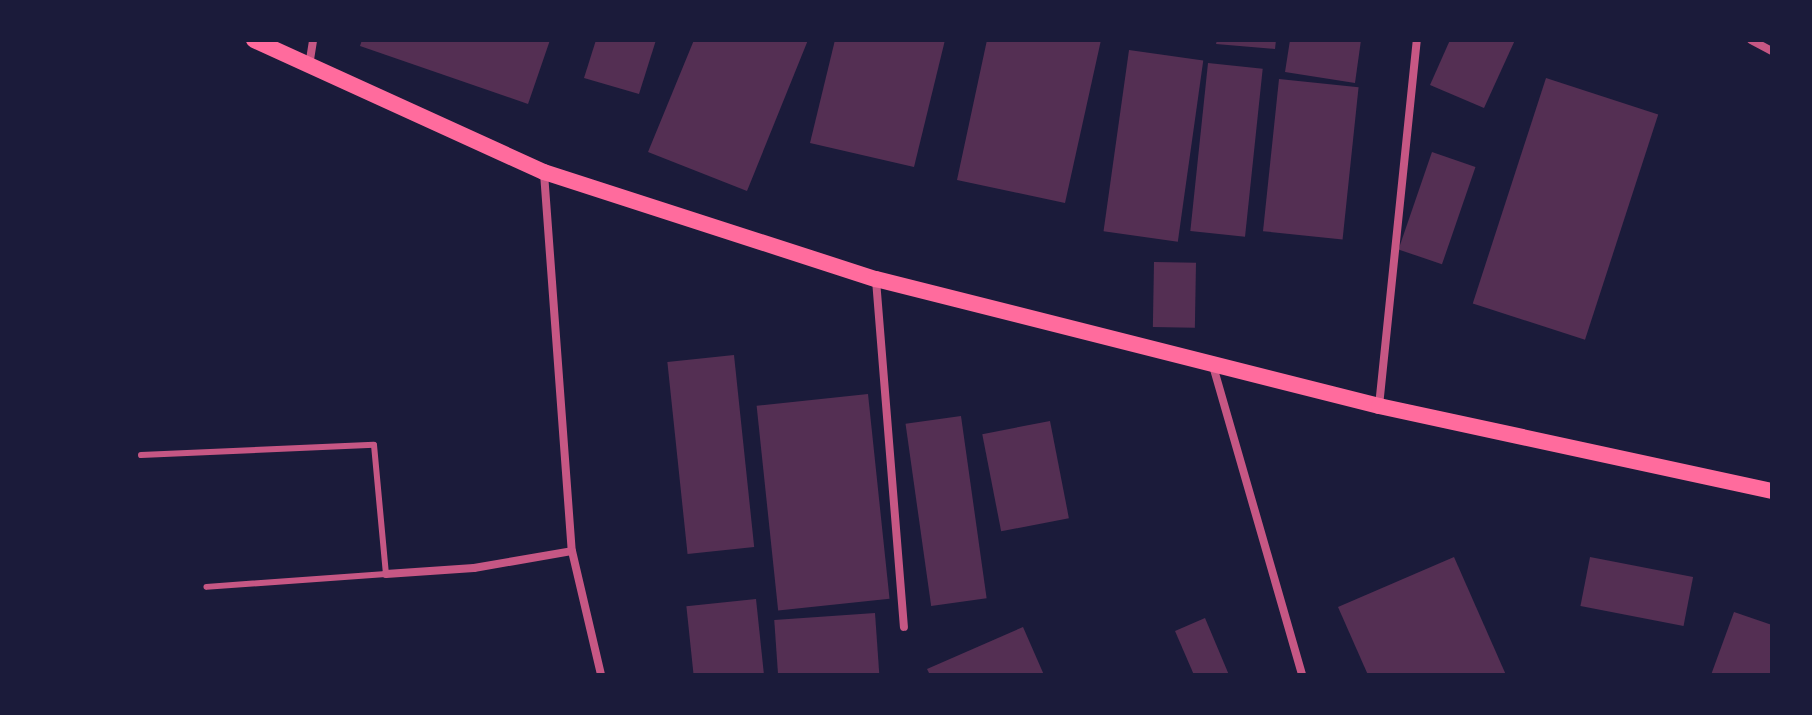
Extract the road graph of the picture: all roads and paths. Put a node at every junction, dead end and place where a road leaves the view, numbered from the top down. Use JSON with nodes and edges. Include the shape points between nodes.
{"nodes":[{"id":1,"x":254,"y":40,"type":"edge"},
{"id":2,"x":313,"y":40,"type":"edge"},
{"id":3,"x":1417,"y":40,"type":"edge"},
{"id":4,"x":1751,"y":40,"type":"edge"},
{"id":5,"x":1772,"y":51,"type":"edge"},
{"id":6,"x":309,"y":66,"type":"junction"},
{"id":7,"x":544,"y":172,"type":"junction"},
{"id":8,"x":876,"y":279,"type":"junction"},
{"id":9,"x":1213,"y":366,"type":"junction"},
{"id":10,"x":1379,"y":406,"type":"junction"},
{"id":11,"x":141,"y":455,"type":"dead end"},
{"id":12,"x":1772,"y":491,"type":"edge"},
{"id":13,"x":572,"y":551,"type":"junction"},
{"id":14,"x":386,"y":574,"type":"junction"},
{"id":15,"x":206,"y":587,"type":"dead end"},
{"id":16,"x":904,"y":627,"type":"dead end"},
{"id":17,"x":601,"y":675,"type":"edge"},
{"id":18,"x":1302,"y":675,"type":"edge"}],
"edges":[{"from":1,"to":6,"type":"main road"},
{"from":2,"to":6,"type":"street"},
{"from":3,"to":10,"type":"street"},
{"from":4,"to":5,"type":"street"},
{"from":6,"to":7,"type":"main road"},
{"from":7,"to":8,"type":"main road"},
{"from":7,"to":13,"type":"street"},
{"from":8,"to":9,"type":"main road"},
{"from":8,"to":16,"type":"street"},
{"from":9,"to":10,"type":"main road"},
{"from":9,"to":18,"type":"street"},
{"from":10,"to":12,"type":"main road"},
{"from":11,"to":14,"type":"lane","via":[[372,443]]},
{"from":13,"to":14,"type":"street","via":[[474,568]]},
{"from":13,"to":17,"type":"street"},
{"from":14,"to":15,"type":"lane"}]}
